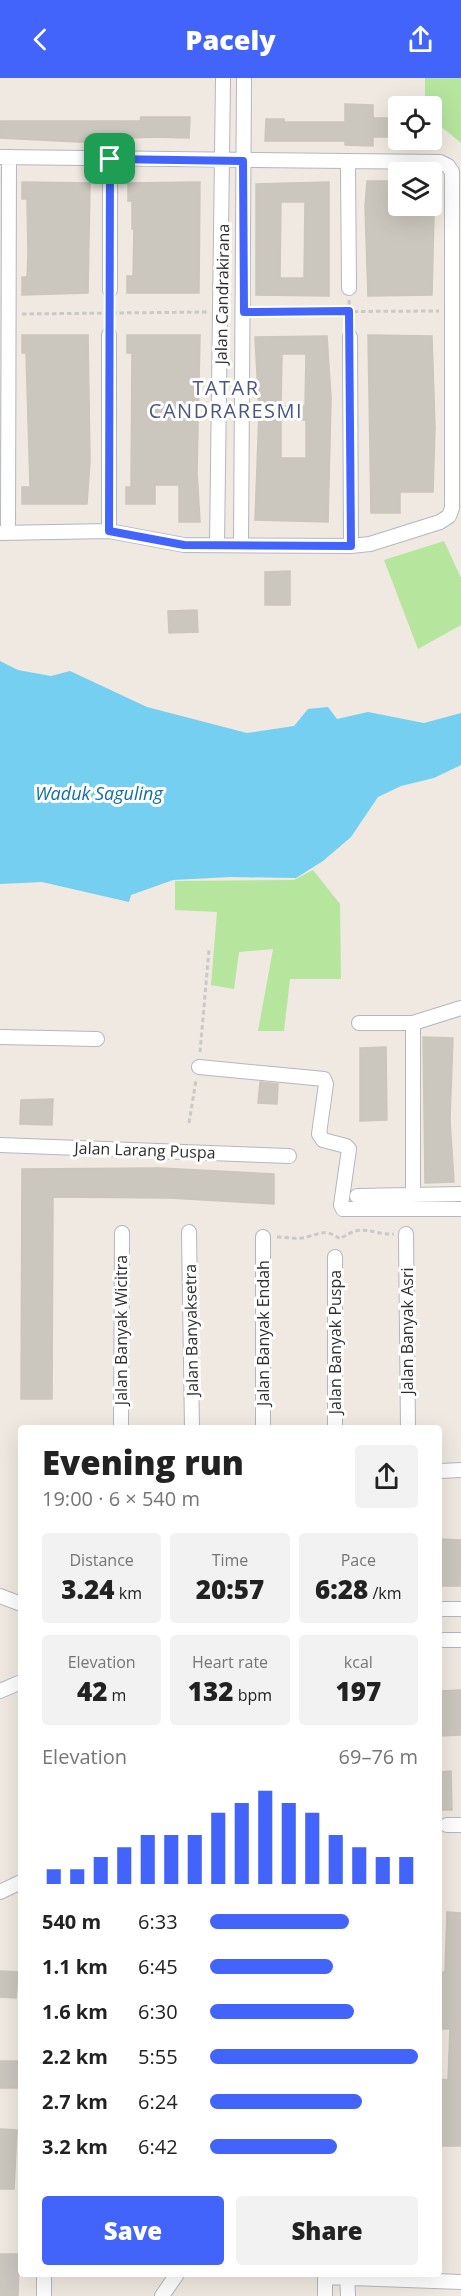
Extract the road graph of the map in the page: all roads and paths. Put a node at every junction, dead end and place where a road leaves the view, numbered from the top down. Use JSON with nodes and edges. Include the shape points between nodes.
{"nodes":[{"id":1,"x":224,"y":78,"type":"edge"},
{"id":2,"x":244,"y":78,"type":"edge"},
{"id":3,"x":4,"y":157,"type":"edge"},
{"id":4,"x":110,"y":159,"type":"junction"},
{"id":5,"x":223,"y":161,"type":"junction"},
{"id":6,"x":243,"y":161,"type":"junction"},
{"id":7,"x":348,"y":163,"type":"junction"},
{"id":8,"x":349,"y":288,"type":"joint"},
{"id":9,"x":110,"y":290,"type":"joint"},
{"id":10,"x":349,"y":311,"type":"junction"},
{"id":11,"x":452,"y":311,"type":"junction"},
{"id":12,"x":222,"y":312,"type":"junction"},
{"id":13,"x":244,"y":312,"type":"junction"},
{"id":14,"x":109,"y":313,"type":"junction"},
{"id":15,"x":4,"y":314,"type":"edge"},
{"id":16,"x":109,"y":335,"type":"joint"},
{"id":17,"x":350,"y":337,"type":"joint"},
{"id":18,"x":456,"y":460,"type":"edge"},
{"id":19,"x":109,"y":531,"type":"junction"},
{"id":20,"x":4,"y":533,"type":"edge"},
{"id":21,"x":218,"y":545,"type":"junction"},
{"id":22,"x":241,"y":545,"type":"junction"},
{"id":23,"x":351,"y":546,"type":"junction"},
{"id":24,"x":209,"y":950,"type":"dead end"},
{"id":25,"x":461,"y":1008,"type":"edge"},
{"id":26,"x":359,"y":1023,"type":"dead end"},
{"id":27,"x":413,"y":1023,"type":"junction"},
{"id":28,"x":0,"y":1037,"type":"edge"},
{"id":29,"x":97,"y":1039,"type":"dead end"},
{"id":30,"x":199,"y":1067,"type":"junction"},
{"id":31,"x":189,"y":1123,"type":"dead end"},
{"id":32,"x":0,"y":1145,"type":"edge"},
{"id":33,"x":289,"y":1156,"type":"dead end"},
{"id":34,"x":413,"y":1194,"type":"junction"},
{"id":35,"x":461,"y":1194,"type":"edge"},
{"id":36,"x":357,"y":1196,"type":"dead end"},
{"id":37,"x":461,"y":1209,"type":"edge"},
{"id":38,"x":189,"y":1232,"type":"dead end"},
{"id":39,"x":122,"y":1233,"type":"dead end"},
{"id":40,"x":406,"y":1233,"type":"joint"},
{"id":41,"x":263,"y":1237,"type":"joint"},
{"id":42,"x":335,"y":1257,"type":"dead end"},
{"id":43,"x":121,"y":1425,"type":"edge"},
{"id":44,"x":192,"y":1425,"type":"edge"},
{"id":45,"x":263,"y":1425,"type":"edge"},
{"id":46,"x":335,"y":1425,"type":"edge"},
{"id":47,"x":408,"y":1425,"type":"edge"},
{"id":48,"x":461,"y":1470,"type":"edge"},
{"id":49,"x":442,"y":1471,"type":"edge"},
{"id":50,"x":0,"y":1596,"type":"edge"},
{"id":51,"x":18,"y":1603,"type":"edge"},
{"id":52,"x":442,"y":1609,"type":"edge"},
{"id":53,"x":461,"y":1609,"type":"edge"},
{"id":54,"x":442,"y":1640,"type":"edge"},
{"id":55,"x":461,"y":1640,"type":"edge"},
{"id":56,"x":18,"y":1683,"type":"edge"},
{"id":57,"x":0,"y":1691,"type":"edge"},
{"id":58,"x":18,"y":1883,"type":"edge"},
{"id":59,"x":0,"y":1892,"type":"edge"},
{"id":60,"x":44,"y":2277,"type":"edge"},
{"id":61,"x":175,"y":2277,"type":"edge"},
{"id":62,"x":325,"y":2277,"type":"edge"},
{"id":63,"x":347,"y":2277,"type":"edge"},
{"id":64,"x":366,"y":2277,"type":"edge"},
{"id":65,"x":461,"y":2282,"type":"edge"},
{"id":66,"x":44,"y":2296,"type":"edge"},
{"id":67,"x":162,"y":2296,"type":"edge"},
{"id":68,"x":326,"y":2296,"type":"edge"},
{"id":69,"x":348,"y":2296,"type":"edge"}],
"edges":[{"from":1,"to":5,"type":"street","name":"Jalan Candrakirana"},
{"from":2,"to":6,"type":"street","name":"Jalan Candrakirana"},
{"from":3,"to":4,"type":"street"},
{"from":3,"to":15,"type":"street"},
{"from":4,"to":5,"type":"street"},
{"from":4,"to":9,"type":"street"},
{"from":5,"to":6,"type":"street"},
{"from":5,"to":12,"type":"street","name":"Jalan Candrakirana"},
{"from":6,"to":7,"type":"street"},
{"from":6,"to":13,"type":"street","name":"Jalan Candrakirana"},
{"from":7,"to":8,"type":"street"},
{"from":7,"to":11,"type":"street","via":[[440,162],[448,166],[452,172]]},
{"from":8,"to":10,"type":"path"},
{"from":9,"to":14,"type":"path"},
{"from":10,"to":11,"type":"path"},
{"from":10,"to":13,"type":"path"},
{"from":10,"to":17,"type":"path"},
{"from":11,"to":18,"type":"street"},
{"from":12,"to":13,"type":"street"},
{"from":12,"to":14,"type":"path"},
{"from":12,"to":21,"type":"street","name":"Jalan Candrakirana"},
{"from":13,"to":22,"type":"street","name":"Jalan Candrakirana"},
{"from":14,"to":15,"type":"path"},
{"from":14,"to":16,"type":"path"},
{"from":15,"to":20,"type":"street"},
{"from":16,"to":19,"type":"street"},
{"from":17,"to":23,"type":"street"},
{"from":18,"to":23,"type":"street","via":[[449,516],[420,529]]},
{"from":19,"to":20,"type":"street"},
{"from":19,"to":21,"type":"street","via":[[184,545]]},
{"from":21,"to":22,"type":"street"},
{"from":22,"to":23,"type":"street"},
{"from":24,"to":30,"type":"path"},
{"from":25,"to":27,"type":"street"},
{"from":26,"to":27,"type":"street"},
{"from":27,"to":34,"type":"street"},
{"from":28,"to":29,"type":"street"},
{"from":30,"to":31,"type":"path"},
{"from":30,"to":37,"type":"street","via":[[324,1079],[319,1134],[322,1140],[349,1149],[343,1209]]},
{"from":32,"to":33,"type":"street","name":"Jalan Larang Puspa"},
{"from":34,"to":35,"type":"street"},
{"from":34,"to":36,"type":"street"},
{"from":38,"to":44,"type":"street","name":"Jalan Banyaksetra"},
{"from":39,"to":43,"type":"street","name":"Jalan Banyak Wicitra"},
{"from":40,"to":41,"type":"path","via":[[381,1234],[372,1229],[352,1230],[340,1239],[331,1232],[317,1232],[306,1238]]},
{"from":40,"to":47,"type":"street","name":"Jalan Banyak Asri"},
{"from":41,"to":45,"type":"street","name":"Jalan Banyak Endah"},
{"from":42,"to":46,"type":"street","name":"Jalan Banyak Puspa"},
{"from":48,"to":49,"type":"street"},
{"from":50,"to":51,"type":"street"},
{"from":52,"to":53,"type":"street"},
{"from":54,"to":55,"type":"street"},
{"from":56,"to":57,"type":"street"},
{"from":58,"to":59,"type":"street"},
{"from":60,"to":66,"type":"street"},
{"from":61,"to":67,"type":"street"},
{"from":62,"to":68,"type":"street"},
{"from":63,"to":69,"type":"street"},
{"from":64,"to":65,"type":"street"}]}
